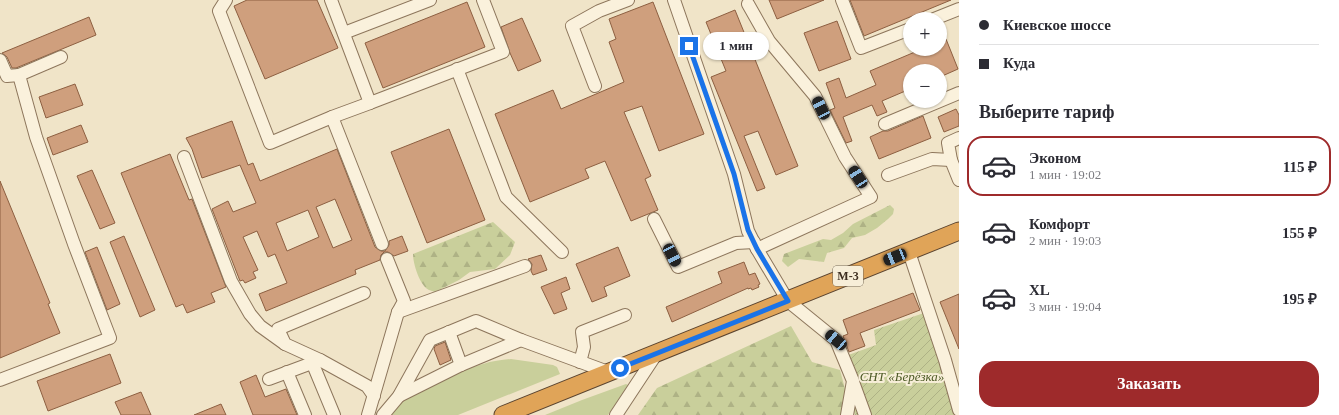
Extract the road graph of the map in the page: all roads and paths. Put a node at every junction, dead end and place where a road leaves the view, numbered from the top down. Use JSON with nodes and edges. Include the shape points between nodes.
{"nodes":[{"id":1,"x":226,"y":0,"type":"edge"},
{"id":2,"x":332,"y":0,"type":"edge"},
{"id":3,"x":430,"y":0,"type":"edge"},
{"id":4,"x":483,"y":0,"type":"edge"},
{"id":5,"x":628,"y":0,"type":"edge"},
{"id":6,"x":674,"y":0,"type":"edge"},
{"id":7,"x":842,"y":0,"type":"edge"},
{"id":8,"x":748,"y":4,"type":"dead end"},
{"id":9,"x":959,"y":9,"type":"edge"},
{"id":10,"x":947,"y":14,"type":"edge"},
{"id":11,"x":903,"y":32,"type":"edge"},
{"id":12,"x":344,"y":33,"type":"junction"},
{"id":13,"x":60,"y":57,"type":"dead end"},
{"id":14,"x":0,"y":60,"type":"edge"},
{"id":15,"x":457,"y":69,"type":"junction"},
{"id":16,"x":19,"y":75,"type":"junction"},
{"id":17,"x":594,"y":86,"type":"dead end"},
{"id":18,"x":958,"y":96,"type":"edge"},
{"id":19,"x":370,"y":103,"type":"junction"},
{"id":20,"x":332,"y":117,"type":"junction"},
{"id":21,"x":885,"y":124,"type":"dead end"},
{"id":22,"x":959,"y":138,"type":"edge"},
{"id":23,"x":184,"y":157,"type":"dead end"},
{"id":24,"x":951,"y":160,"type":"junction"},
{"id":25,"x":888,"y":175,"type":"dead end"},
{"id":26,"x":959,"y":180,"type":"edge"},
{"id":27,"x":654,"y":220,"type":"dead end"},
{"id":28,"x":959,"y":231,"type":"edge"},
{"id":29,"x":382,"y":244,"type":"dead end"},
{"id":30,"x":755,"y":245,"type":"junction"},
{"id":31,"x":562,"y":252,"type":"dead end"},
{"id":32,"x":909,"y":252,"type":"junction"},
{"id":33,"x":387,"y":259,"type":"dead end"},
{"id":34,"x":525,"y":266,"type":"dead end"},
{"id":35,"x":364,"y":293,"type":"dead end"},
{"id":36,"x":788,"y":301,"type":"junction"},
{"id":37,"x":398,"y":312,"type":"junction"},
{"id":38,"x":626,"y":315,"type":"dead end"},
{"id":39,"x":449,"y":332,"type":"junction"},
{"id":40,"x":521,"y":340,"type":"junction"},
{"id":41,"x":285,"y":344,"type":"junction"},
{"id":42,"x":658,"y":353,"type":"junction"},
{"id":43,"x":316,"y":361,"type":"junction"},
{"id":44,"x":580,"y":362,"type":"junction"},
{"id":45,"x":461,"y":365,"type":"junction"},
{"id":46,"x":287,"y":372,"type":"junction"},
{"id":47,"x":608,"y":372,"type":"junction"},
{"id":48,"x":269,"y":379,"type":"dead end"},
{"id":49,"x":0,"y":380,"type":"edge"},
{"id":50,"x":853,"y":381,"type":"junction"},
{"id":51,"x":374,"y":396,"type":"junction"},
{"id":52,"x":399,"y":396,"type":"junction"},
{"id":53,"x":959,"y":410,"type":"edge"},
{"id":54,"x":305,"y":415,"type":"edge"},
{"id":55,"x":334,"y":415,"type":"edge"},
{"id":56,"x":368,"y":415,"type":"edge"},
{"id":57,"x":383,"y":415,"type":"edge"},
{"id":58,"x":503,"y":415,"type":"edge"},
{"id":59,"x":616,"y":415,"type":"edge"},
{"id":60,"x":846,"y":415,"type":"edge"},
{"id":61,"x":865,"y":415,"type":"edge"}],
"edges":[{"from":1,"to":20,"type":"street","via":[[219,11],[270,143]]},
{"from":2,"to":12,"type":"street"},
{"from":3,"to":12,"type":"street"},
{"from":4,"to":15,"type":"street","via":[[503,52]]},
{"from":5,"to":17,"type":"street","via":[[572,26]]},
{"from":6,"to":30,"type":"street","via":[[734,174],[748,230]]},
{"from":7,"to":11,"type":"street","via":[[860,48]]},
{"from":8,"to":30,"type":"street","via":[[770,41],[815,96],[844,157],[871,197]]},
{"from":9,"to":10,"type":"street"},
{"from":12,"to":19,"type":"street"},
{"from":13,"to":16,"type":"street"},
{"from":14,"to":16,"type":"street","via":[[7,76]]},
{"from":15,"to":19,"type":"street"},
{"from":15,"to":31,"type":"street","via":[[506,197]]},
{"from":16,"to":49,"type":"street","via":[[36,137],[110,338]]},
{"from":18,"to":21,"type":"street"},
{"from":19,"to":20,"type":"street"},
{"from":20,"to":29,"type":"street"},
{"from":22,"to":24,"type":"street","via":[[948,143]]},
{"from":23,"to":41,"type":"street","via":[[232,281],[250,314],[260,326]]},
{"from":24,"to":25,"type":"street","via":[[932,159]]},
{"from":24,"to":26,"type":"street"},
{"from":27,"to":30,"type":"street","via":[[678,267],[736,243]]},
{"from":28,"to":32,"type":"highway","number":"М-3"},
{"from":30,"to":36,"type":"street"},
{"from":32,"to":36,"type":"highway","number":"М-3"},
{"from":32,"to":53,"type":"street"},
{"from":33,"to":37,"type":"street","via":[[404,301]]},
{"from":34,"to":37,"type":"street"},
{"from":35,"to":41,"type":"street","via":[[278,328]]},
{"from":36,"to":42,"type":"highway","number":"М-3"},
{"from":36,"to":50,"type":"street","via":[[836,340]]},
{"from":37,"to":51,"type":"street"},
{"from":38,"to":44,"type":"street","via":[[582,332],[584,347]]},
{"from":39,"to":40,"type":"street","via":[[476,321]]},
{"from":39,"to":45,"type":"street"},
{"from":39,"to":52,"type":"street","via":[[430,340]]},
{"from":40,"to":44,"type":"street"},
{"from":40,"to":45,"type":"street"},
{"from":41,"to":43,"type":"street"},
{"from":42,"to":47,"type":"highway","number":"М-3"},
{"from":42,"to":59,"type":"street"},
{"from":43,"to":46,"type":"street"},
{"from":43,"to":51,"type":"street","via":[[367,386]]},
{"from":43,"to":55,"type":"street"},
{"from":44,"to":47,"type":"street"},
{"from":45,"to":52,"type":"street"},
{"from":46,"to":48,"type":"street"},
{"from":46,"to":54,"type":"street"},
{"from":47,"to":58,"type":"highway","number":"М-3"},
{"from":50,"to":60,"type":"street"},
{"from":50,"to":61,"type":"street"},
{"from":51,"to":56,"type":"street"},
{"from":52,"to":57,"type":"street"}]}
